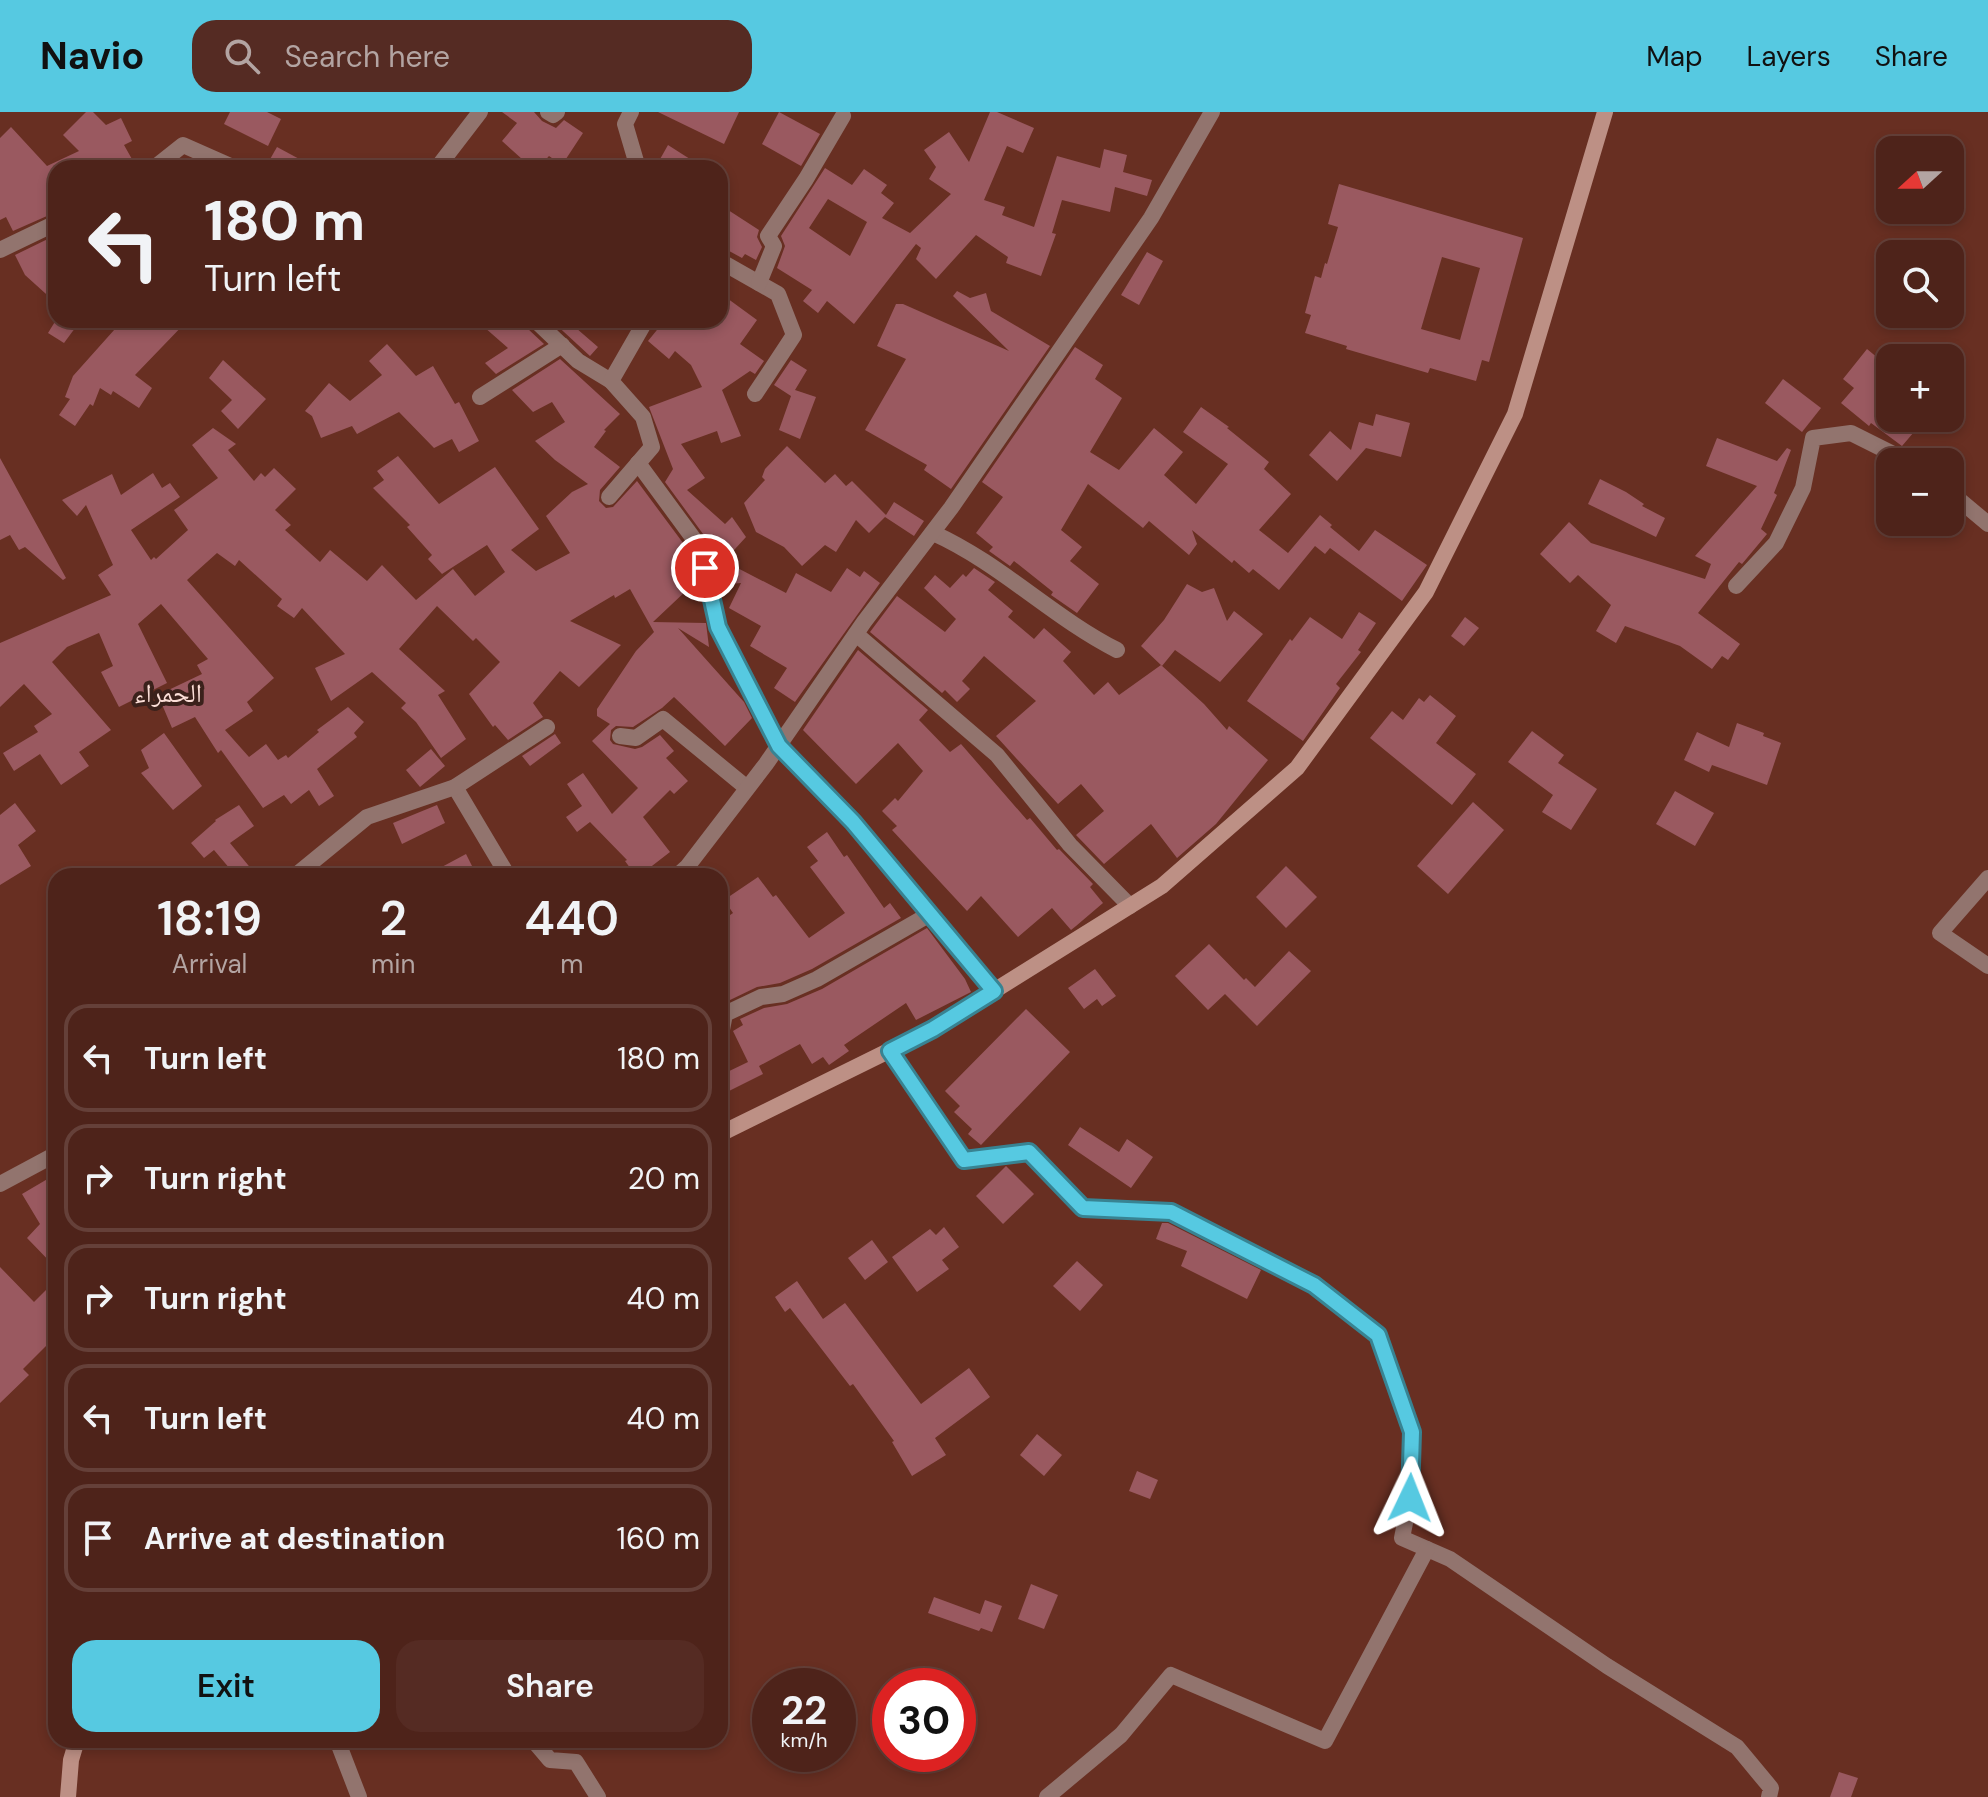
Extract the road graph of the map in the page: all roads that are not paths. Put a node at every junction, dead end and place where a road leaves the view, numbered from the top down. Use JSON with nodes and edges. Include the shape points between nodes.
{"nodes":[{"id":1,"x":480,"y":112,"type":"edge"},
{"id":2,"x":548,"y":112,"type":"edge"},
{"id":3,"x":557,"y":112,"type":"edge"},
{"id":4,"x":631,"y":112,"type":"edge"},
{"id":5,"x":1212,"y":112,"type":"edge"},
{"id":6,"x":1605,"y":112,"type":"edge"},
{"id":7,"x":843,"y":116,"type":"dead end"},
{"id":8,"x":164,"y":160,"type":"edge"},
{"id":9,"x":217,"y":160,"type":"edge"},
{"id":10,"x":443,"y":160,"type":"edge"},
{"id":11,"x":636,"y":160,"type":"edge"},
{"id":12,"x":48,"y":227,"type":"edge"},
{"id":13,"x":0,"y":250,"type":"edge"},
{"id":14,"x":728,"y":266,"type":"edge"},
{"id":15,"x":759,"y":283,"type":"junction"},
{"id":16,"x":544,"y":328,"type":"edge"},
{"id":17,"x":641,"y":328,"type":"edge"},
{"id":18,"x":562,"y":345,"type":"junction"},
{"id":19,"x":611,"y":381,"type":"junction"},
{"id":20,"x":755,"y":394,"type":"dead end"},
{"id":21,"x":480,"y":397,"type":"dead end"},
{"id":22,"x":1881,"y":448,"type":"edge"},
{"id":23,"x":638,"y":463,"type":"junction"},
{"id":24,"x":609,"y":497,"type":"dead end"},
{"id":25,"x":1964,"y":504,"type":"edge"},
{"id":26,"x":1988,"y":524,"type":"edge"},
{"id":27,"x":933,"y":533,"type":"junction"},
{"id":28,"x":1736,"y":586,"type":"dead end"},
{"id":29,"x":856,"y":634,"type":"junction"},
{"id":30,"x":1117,"y":650,"type":"dead end"},
{"id":31,"x":547,"y":727,"type":"dead end"},
{"id":32,"x":620,"y":736,"type":"dead end"},
{"id":33,"x":779,"y":746,"type":"junction"},
{"id":34,"x":455,"y":787,"type":"junction"},
{"id":35,"x":747,"y":788,"type":"junction"},
{"id":36,"x":305,"y":868,"type":"edge"},
{"id":37,"x":503,"y":868,"type":"edge"},
{"id":38,"x":686,"y":868,"type":"edge"},
{"id":39,"x":1988,"y":878,"type":"edge"},
{"id":40,"x":1130,"y":906,"type":"junction"},
{"id":41,"x":930,"y":914,"type":"junction"},
{"id":42,"x":1988,"y":966,"type":"edge"},
{"id":43,"x":994,"y":991,"type":"junction"},
{"id":44,"x":728,"y":1013,"type":"edge"},
{"id":45,"x":890,"y":1051,"type":"junction"},
{"id":46,"x":728,"y":1130,"type":"edge"},
{"id":47,"x":48,"y":1158,"type":"edge"},
{"id":48,"x":0,"y":1184,"type":"edge"},
{"id":49,"x":1427,"y":1549,"type":"junction"},
{"id":50,"x":75,"y":1748,"type":"edge"},
{"id":51,"x":340,"y":1748,"type":"edge"},
{"id":52,"x":540,"y":1748,"type":"edge"},
{"id":53,"x":68,"y":1797,"type":"edge"},
{"id":54,"x":359,"y":1797,"type":"edge"},
{"id":55,"x":598,"y":1797,"type":"edge"},
{"id":56,"x":1047,"y":1797,"type":"edge"},
{"id":57,"x":1769,"y":1797,"type":"edge"}],
"edges":[{"from":1,"to":10,"type":"street"},
{"from":2,"to":3,"type":"street"},
{"from":4,"to":11,"type":"street","via":[[625,124]]},
{"from":5,"to":27,"type":"street","via":[[1151,218]]},
{"from":6,"to":40,"type":"street","via":[[1515,414],[1426,592],[1297,768],[1162,886]]},
{"from":7,"to":15,"type":"street","via":[[768,236],[774,246]]},
{"from":8,"to":9,"type":"street","via":[[183,145]]},
{"from":12,"to":13,"type":"street"},
{"from":14,"to":15,"type":"street"},
{"from":15,"to":20,"type":"street","via":[[778,294],[794,335]]},
{"from":16,"to":18,"type":"street"},
{"from":17,"to":19,"type":"street"},
{"from":18,"to":19,"type":"street"},
{"from":18,"to":21,"type":"street"},
{"from":19,"to":23,"type":"street","via":[[643,417],[652,447]]},
{"from":22,"to":28,"type":"street","via":[[1851,433],[1813,438],[1803,488],[1776,543]]},
{"from":23,"to":24,"type":"street"},
{"from":23,"to":33,"type":"street","via":[[696,542],[718,627]]},
{"from":25,"to":26,"type":"street"},
{"from":27,"to":29,"type":"street"},
{"from":27,"to":30,"type":"street","via":[[965,547],[1084,633]]},
{"from":29,"to":33,"type":"street"},
{"from":29,"to":40,"type":"street","via":[[997,755],[1070,845]]},
{"from":31,"to":34,"type":"street"},
{"from":32,"to":35,"type":"street","via":[[636,738],[663,719]]},
{"from":33,"to":35,"type":"street"},
{"from":33,"to":41,"type":"street","via":[[853,822]]},
{"from":34,"to":36,"type":"street","via":[[367,817]]},
{"from":34,"to":37,"type":"street"},
{"from":35,"to":38,"type":"street"},
{"from":39,"to":42,"type":"street","via":[[1940,933]]},
{"from":40,"to":43,"type":"street"},
{"from":41,"to":43,"type":"street"},
{"from":41,"to":44,"type":"street","via":[[817,979]]},
{"from":43,"to":45,"type":"street"},
{"from":45,"to":46,"type":"street"},
{"from":45,"to":49,"type":"street","via":[[964,1160],[1029,1152],[1083,1208],[1171,1212],[1314,1285],[1378,1335],[1412,1432],[1410,1498],[1402,1538]]},
{"from":47,"to":48,"type":"street"},
{"from":49,"to":56,"type":"street","via":[[1325,1741],[1171,1675],[1121,1735]]},
{"from":49,"to":57,"type":"street","via":[[1737,1747],[1771,1788]]},
{"from":50,"to":53,"type":"street"},
{"from":51,"to":54,"type":"street"},
{"from":52,"to":55,"type":"street","via":[[550,1760],[576,1762]]}]}
